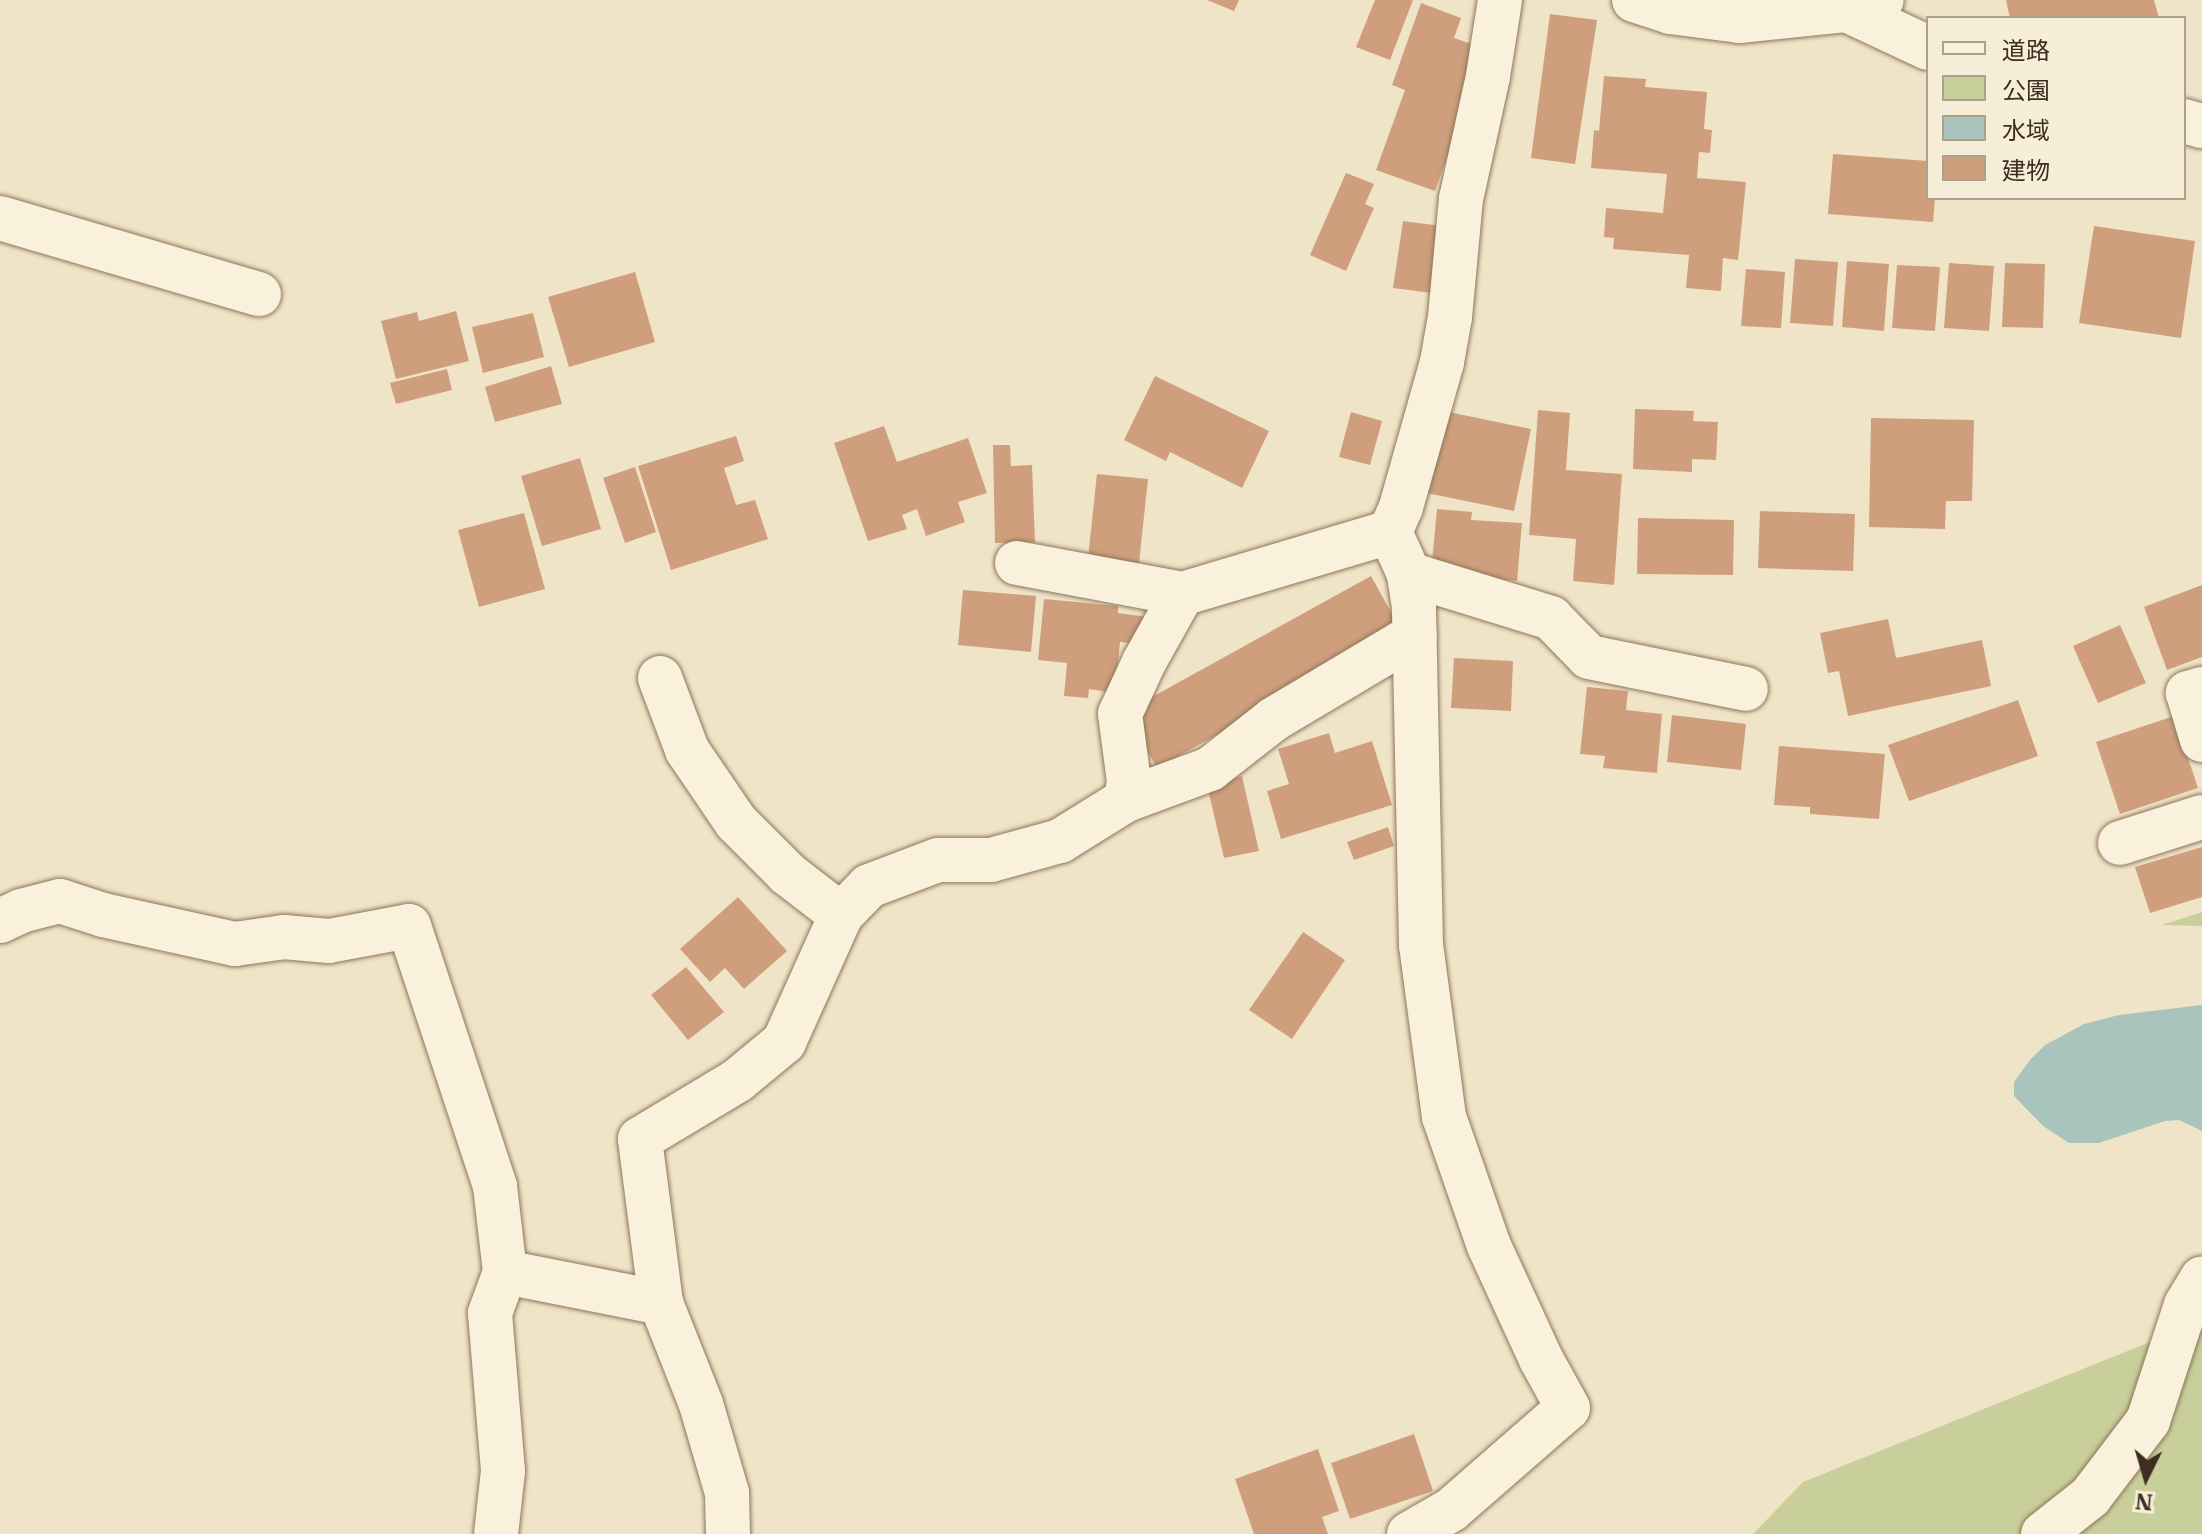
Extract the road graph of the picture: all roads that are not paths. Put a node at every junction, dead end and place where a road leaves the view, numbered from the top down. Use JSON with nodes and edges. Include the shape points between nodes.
{"nodes":[{"id":1,"x":1500,"y":0,"type":"edge"},
{"id":2,"x":1634,"y":0,"type":"edge"},
{"id":3,"x":1842,"y":6,"type":"edge"},
{"id":4,"x":1926,"y":47,"type":"edge"},
{"id":5,"x":0,"y":218,"type":"edge"},
{"id":6,"x":259,"y":294,"type":"dead end"},
{"id":7,"x":1390,"y":532,"type":"junction"},
{"id":8,"x":1017,"y":563,"type":"dead end"},
{"id":9,"x":1409,"y":574,"type":"junction"},
{"id":10,"x":1182,"y":594,"type":"junction"},
{"id":11,"x":1415,"y":635,"type":"junction"},
{"id":12,"x":660,"y":678,"type":"dead end"},
{"id":13,"x":1746,"y":689,"type":"dead end"},
{"id":14,"x":2202,"y":689,"type":"edge"},
{"id":15,"x":2202,"y":740,"type":"edge"},
{"id":16,"x":1126,"y":800,"type":"junction"},
{"id":17,"x":2202,"y":817,"type":"edge"},
{"id":18,"x":2120,"y":843,"type":"dead end"},
{"id":19,"x":841,"y":915,"type":"junction"},
{"id":20,"x":0,"y":921,"type":"edge"},
{"id":21,"x":505,"y":1272,"type":"junction"},
{"id":22,"x":2202,"y":1278,"type":"edge"},
{"id":23,"x":661,"y":1303,"type":"junction"},
{"id":24,"x":496,"y":1534,"type":"edge"},
{"id":25,"x":728,"y":1534,"type":"edge"},
{"id":26,"x":1409,"y":1534,"type":"edge"},
{"id":27,"x":2043,"y":1534,"type":"edge"}],
"edges":[{"from":1,"to":7,"type":"street","via":[[1461,199],[1442,362]]},
{"from":2,"to":3,"type":"street","via":[[1670,12],[1739,21]]},
{"from":3,"to":4,"type":"street"},
{"from":5,"to":6,"type":"street"},
{"from":7,"to":9,"type":"street"},
{"from":7,"to":10,"type":"street"},
{"from":8,"to":10,"type":"street"},
{"from":9,"to":11,"type":"street"},
{"from":9,"to":13,"type":"street","via":[[1551,618],[1589,657]]},
{"from":10,"to":16,"type":"street","via":[[1120,714],[1129,782]]},
{"from":11,"to":16,"type":"street","via":[[1274,719],[1210,769]]},
{"from":11,"to":26,"type":"street","via":[[1421,945],[1444,1117],[1489,1246],[1568,1408],[1451,1510]]},
{"from":12,"to":19,"type":"street","via":[[687,750],[736,822],[788,874]]},
{"from":14,"to":15,"type":"street","via":[[2188,693]]},
{"from":16,"to":19,"type":"street","via":[[1060,841],[991,860],[938,860],[869,886]]},
{"from":17,"to":18,"type":"street"},
{"from":19,"to":23,"type":"street","via":[[784,1042],[738,1080],[640,1139]]},
{"from":20,"to":21,"type":"street","via":[[60,901],[235,944],[284,937],[329,941],[409,926],[495,1186]]},
{"from":21,"to":23,"type":"street"},
{"from":21,"to":24,"type":"street","via":[[490,1313],[503,1471]]},
{"from":22,"to":27,"type":"street","via":[[2186,1305],[2148,1421],[2090,1497]]},
{"from":23,"to":25,"type":"street","via":[[727,1493]]}]}
